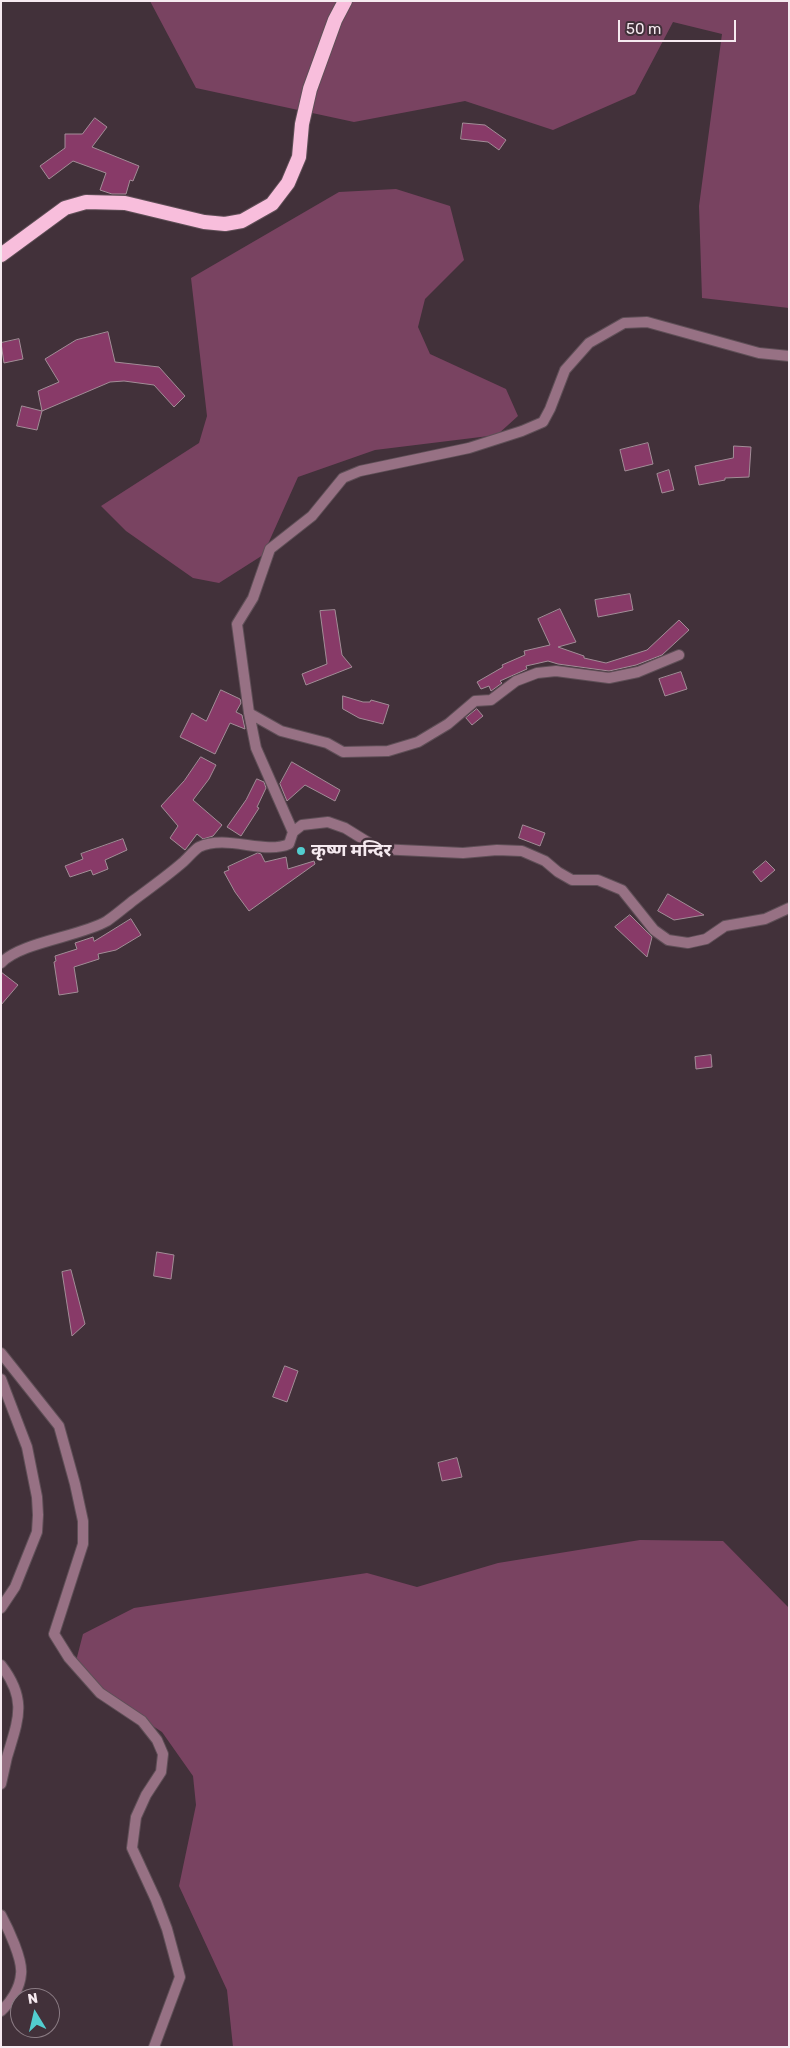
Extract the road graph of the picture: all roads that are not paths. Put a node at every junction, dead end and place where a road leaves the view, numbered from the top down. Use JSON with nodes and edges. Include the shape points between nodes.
{"nodes":[{"id":1,"x":345,"y":1,"type":"edge"},
{"id":2,"x":1,"y":255,"type":"edge"},
{"id":3,"x":789,"y":356,"type":"edge"},
{"id":4,"x":678,"y":656,"type":"dead end"},
{"id":5,"x":249,"y":713,"type":"junction"},
{"id":6,"x":293,"y":832,"type":"junction"},
{"id":7,"x":789,"y":908,"type":"edge"},
{"id":8,"x":1,"y":963,"type":"edge"},
{"id":9,"x":1,"y":1353,"type":"edge"},
{"id":10,"x":1,"y":1379,"type":"edge"},
{"id":11,"x":1,"y":1608,"type":"edge"},
{"id":12,"x":1,"y":1665,"type":"edge"},
{"id":13,"x":1,"y":1784,"type":"edge"},
{"id":14,"x":1,"y":1915,"type":"edge"},
{"id":15,"x":1,"y":2011,"type":"edge"},
{"id":16,"x":154,"y":2047,"type":"edge"}],
"edges":[{"from":1,"to":2,"type":"highway","via":[[310,89],[302,124],[300,157],[288,183],[272,204],[242,221],[225,224],[130,204],[86,202],[65,208]]},
{"from":3,"to":5,"type":"street","via":[[759,353],[647,322],[624,323],[589,343],[565,370],[543,422],[469,448],[343,478],[312,516],[270,549],[253,598],[237,624]]},
{"from":4,"to":5,"type":"street","via":[[638,672],[609,678],[556,671],[537,673],[516,682],[491,700],[476,701],[448,724],[418,742],[388,751],[343,752],[327,743],[281,731]]},
{"from":5,"to":6,"type":"street","via":[[256,748]]},
{"from":6,"to":7,"type":"street","via":[[302,825],[328,822],[379,848],[463,853],[522,851],[545,861],[572,880],[598,880],[622,890],[654,930],[668,940],[688,943],[706,939],[724,926],[765,919]]},
{"from":6,"to":8,"type":"street","via":[[289,844],[282,847],[220,841],[198,848],[106,921],[70,936],[36,945]]},
{"from":9,"to":16,"type":"street","via":[[59,1426],[83,1521],[83,1544],[54,1634],[69,1658],[100,1693],[142,1721],[163,1754],[161,1772],[136,1817],[132,1848],[159,1907],[180,1977]]},
{"from":10,"to":11,"type":"street","via":[[26,1447],[38,1515],[37,1532],[15,1587]]},
{"from":12,"to":13,"type":"street","via":[[9,1675],[19,1704],[18,1722]]},
{"from":14,"to":15,"type":"street","via":[[16,1949],[22,1973],[10,2003]]}]}
